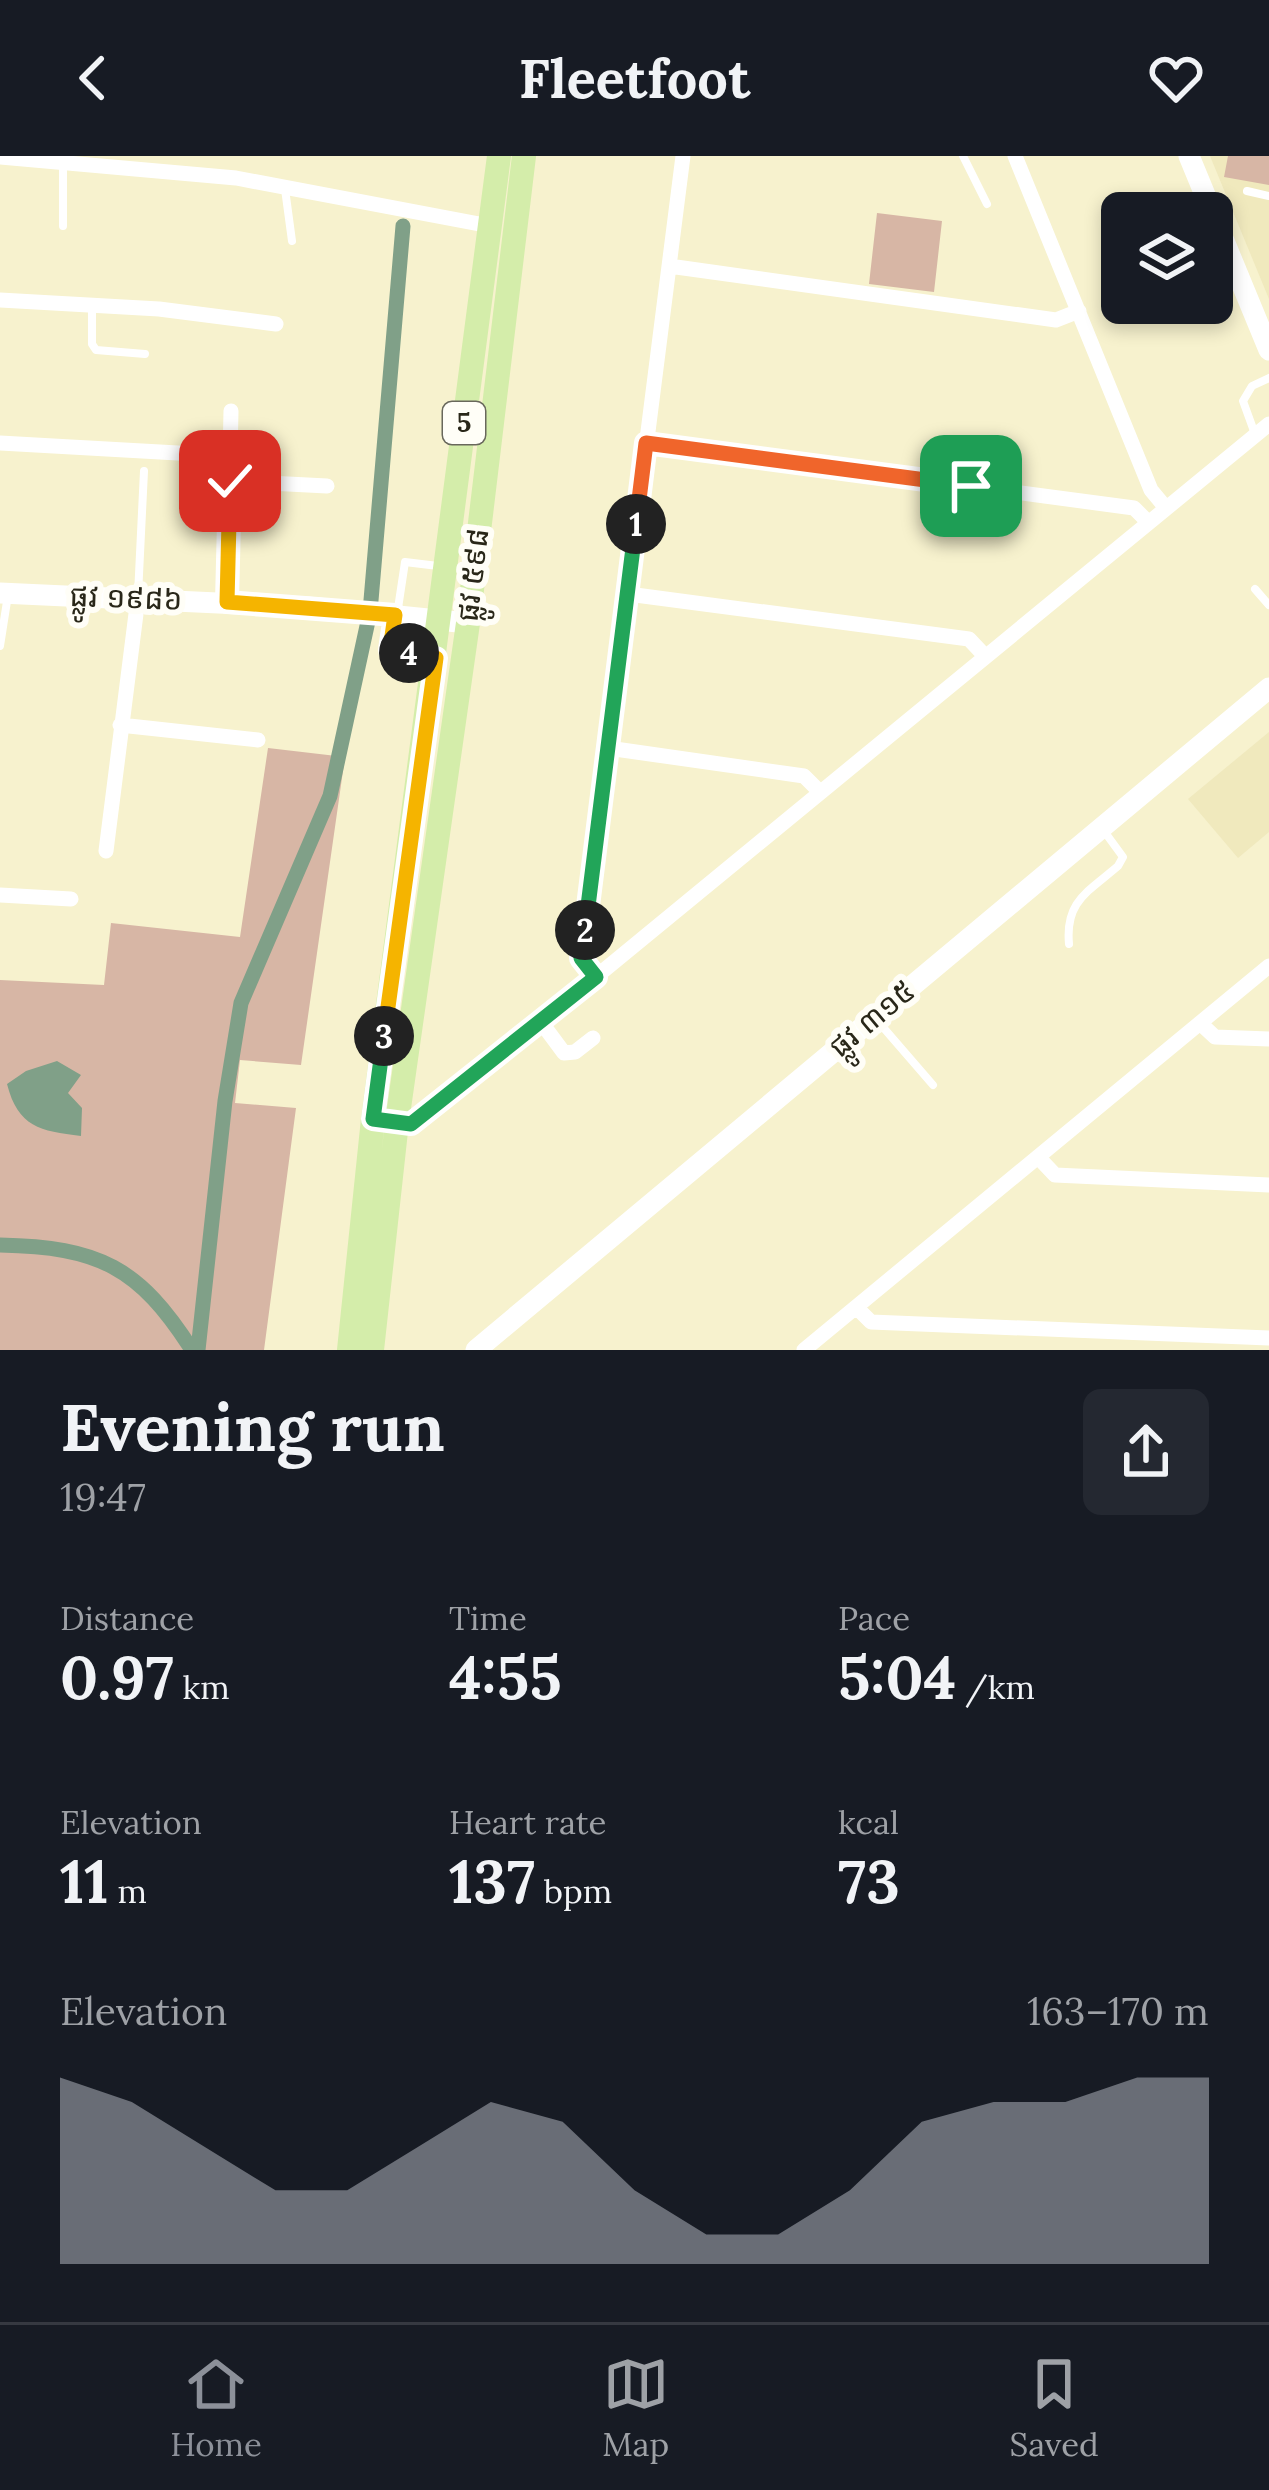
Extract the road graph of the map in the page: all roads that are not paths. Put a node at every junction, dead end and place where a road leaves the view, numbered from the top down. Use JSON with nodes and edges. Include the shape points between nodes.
{"nodes":[{"id":1,"x":499,"y":156,"type":"edge"},
{"id":2,"x":524,"y":156,"type":"edge"},
{"id":3,"x":683,"y":156,"type":"edge"},
{"id":4,"x":963,"y":156,"type":"edge"},
{"id":5,"x":1016,"y":156,"type":"edge"},
{"id":6,"x":1190,"y":156,"type":"edge"},
{"id":7,"x":0,"y":158,"type":"edge"},
{"id":8,"x":63,"y":161,"type":"junction"},
{"id":9,"x":284,"y":187,"type":"junction"},
{"id":10,"x":1247,"y":191,"type":"dead end"},
{"id":11,"x":1269,"y":196,"type":"edge"},
{"id":12,"x":987,"y":205,"type":"dead end"},
{"id":13,"x":63,"y":226,"type":"dead end"},
{"id":14,"x":490,"y":226,"type":"junction"},
{"id":15,"x":292,"y":241,"type":"dead end"},
{"id":16,"x":669,"y":266,"type":"junction"},
{"id":17,"x":0,"y":300,"type":"edge"},
{"id":18,"x":92,"y":305,"type":"junction"},
{"id":19,"x":1078,"y":310,"type":"junction"},
{"id":20,"x":275,"y":324,"type":"dead end"},
{"id":21,"x":1269,"y":350,"type":"edge"},
{"id":22,"x":145,"y":354,"type":"dead end"},
{"id":23,"x":1269,"y":378,"type":"edge"},
{"id":24,"x":232,"y":411,"type":"dead end"},
{"id":25,"x":1262,"y":430,"type":"edge"},
{"id":26,"x":0,"y":443,"type":"edge"},
{"id":27,"x":646,"y":443,"type":"junction"},
{"id":28,"x":230,"y":456,"type":"junction"},
{"id":29,"x":144,"y":471,"type":"dead end"},
{"id":30,"x":230,"y":481,"type":"junction"},
{"id":31,"x":328,"y":486,"type":"dead end"},
{"id":32,"x":1166,"y":508,"type":"junction"},
{"id":33,"x":1148,"y":523,"type":"junction"},
{"id":34,"x":446,"y":567,"type":"junction"},
{"id":35,"x":1255,"y":589,"type":"dead end"},
{"id":36,"x":4,"y":593,"type":"edge"},
{"id":37,"x":628,"y":594,"type":"junction"},
{"id":38,"x":138,"y":598,"type":"junction"},
{"id":39,"x":227,"y":602,"type":"junction"},
{"id":40,"x":1269,"y":605,"type":"edge"},
{"id":41,"x":392,"y":614,"type":"junction"},
{"id":42,"x":441,"y":620,"type":"junction"},
{"id":43,"x":468,"y":623,"type":"junction"},
{"id":44,"x":1,"y":631,"type":"edge"},
{"id":45,"x":0,"y":646,"type":"edge"},
{"id":46,"x":985,"y":656,"type":"junction"},
{"id":47,"x":436,"y":658,"type":"junction"},
{"id":48,"x":1269,"y":688,"type":"edge"},
{"id":49,"x":120,"y":725,"type":"junction"},
{"id":50,"x":258,"y":740,"type":"dead end"},
{"id":51,"x":608,"y":748,"type":"junction"},
{"id":52,"x":434,"y":770,"type":"junction"},
{"id":53,"x":820,"y":792,"type":"junction"},
{"id":54,"x":1101,"y":828,"type":"junction"},
{"id":55,"x":106,"y":851,"type":"dead end"},
{"id":56,"x":0,"y":895,"type":"edge"},
{"id":57,"x":71,"y":899,"type":"dead end"},
{"id":58,"x":1069,"y":944,"type":"dead end"},
{"id":59,"x":1269,"y":966,"type":"edge"},
{"id":60,"x":596,"y":977,"type":"junction"},
{"id":61,"x":874,"y":1017,"type":"junction"},
{"id":62,"x":542,"y":1022,"type":"junction"},
{"id":63,"x":1200,"y":1023,"type":"junction"},
{"id":64,"x":592,"y":1038,"type":"dead end"},
{"id":65,"x":1269,"y":1039,"type":"edge"},
{"id":66,"x":933,"y":1085,"type":"dead end"},
{"id":67,"x":385,"y":1120,"type":"junction"},
{"id":68,"x":1038,"y":1156,"type":"junction"},
{"id":69,"x":1269,"y":1185,"type":"edge"},
{"id":70,"x":856,"y":1307,"type":"junction"},
{"id":71,"x":1269,"y":1338,"type":"edge"},
{"id":72,"x":349,"y":1350,"type":"edge"},
{"id":73,"x":372,"y":1350,"type":"edge"},
{"id":74,"x":476,"y":1350,"type":"edge"},
{"id":75,"x":804,"y":1350,"type":"edge"}],
"edges":[{"from":1,"to":14,"type":"main road","name":"ផ្លូវ ៥៩៨","number":"5"},
{"from":2,"to":43,"type":"main road","name":"ផ្លូវ ៥៩៨","number":"5"},
{"from":3,"to":16,"type":"street"},
{"from":4,"to":12,"type":"lane"},
{"from":5,"to":19,"type":"street"},
{"from":6,"to":21,"type":"street"},
{"from":7,"to":8,"type":"street"},
{"from":8,"to":9,"type":"street"},
{"from":8,"to":13,"type":"lane"},
{"from":9,"to":14,"type":"street"},
{"from":9,"to":15,"type":"lane"},
{"from":10,"to":11,"type":"lane"},
{"from":14,"to":34,"type":"main road","name":"ផ្លូវ ៥៩៨","number":"5"},
{"from":16,"to":19,"type":"street","via":[[1056,320]]},
{"from":16,"to":27,"type":"street"},
{"from":17,"to":18,"type":"street"},
{"from":18,"to":20,"type":"street"},
{"from":18,"to":22,"type":"lane","via":[[96,350]]},
{"from":19,"to":32,"type":"street","via":[[1151,490]]},
{"from":23,"to":25,"type":"lane","via":[[1243,401]]},
{"from":24,"to":28,"type":"street"},
{"from":25,"to":32,"type":"street"},
{"from":26,"to":28,"type":"street"},
{"from":27,"to":33,"type":"street","via":[[1134,508]]},
{"from":27,"to":37,"type":"street"},
{"from":28,"to":30,"type":"street"},
{"from":29,"to":38,"type":"lane"},
{"from":30,"to":31,"type":"street"},
{"from":30,"to":39,"type":"street"},
{"from":32,"to":33,"type":"street"},
{"from":33,"to":46,"type":"street"},
{"from":34,"to":41,"type":"lane","via":[[405,562]]},
{"from":34,"to":42,"type":"main road","name":"ផ្លូវ ៥៩៨","number":"5"},
{"from":35,"to":40,"type":"lane"},
{"from":36,"to":38,"type":"street","name":"ផ្លូវ ១៩៨៦"},
{"from":36,"to":44,"type":"lane"},
{"from":37,"to":46,"type":"street","via":[[969,639]]},
{"from":37,"to":51,"type":"street"},
{"from":38,"to":39,"type":"street","name":"ផ្លូវ ១៩៨៦"},
{"from":38,"to":49,"type":"street"},
{"from":39,"to":41,"type":"street","name":"ផ្លូវ ១៩៨៦"},
{"from":41,"to":42,"type":"street","name":"ផ្លូវ ១៩៨៦"},
{"from":41,"to":47,"type":"lane","via":[[390,650]]},
{"from":42,"to":43,"type":"street","name":"ផ្លូវ ១៩៨៦"},
{"from":42,"to":47,"type":"main road","name":"ផ្លូវ ៥៩៨","number":"5"},
{"from":43,"to":52,"type":"main road","name":"ផ្លូវ ៥៩៨","number":"5"},
{"from":44,"to":45,"type":"lane"},
{"from":46,"to":53,"type":"street"},
{"from":47,"to":52,"type":"main road","name":"ផ្លូវ ៥៩៨","number":"5"},
{"from":48,"to":54,"type":"street","name":"ផ្លូវ ៣១៥"},
{"from":49,"to":50,"type":"street"},
{"from":49,"to":55,"type":"street"},
{"from":51,"to":53,"type":"street","via":[[804,776]]},
{"from":51,"to":60,"type":"street","via":[[581,958]]},
{"from":52,"to":67,"type":"main road","name":"ផ្លូវ ៥៩៨","number":"5"},
{"from":53,"to":60,"type":"street"},
{"from":54,"to":58,"type":"lane","via":[[1123,857],[1072,907]]},
{"from":54,"to":61,"type":"street","name":"ផ្លូវ ៣១៥"},
{"from":56,"to":57,"type":"street"},
{"from":59,"to":63,"type":"street"},
{"from":60,"to":62,"type":"street"},
{"from":61,"to":66,"type":"lane"},
{"from":61,"to":74,"type":"street","name":"ផ្លូវ ៣១៥"},
{"from":62,"to":64,"type":"street","via":[[564,1053]]},
{"from":62,"to":67,"type":"street","via":[[411,1124]]},
{"from":63,"to":65,"type":"street","via":[[1215,1037]]},
{"from":63,"to":68,"type":"street"},
{"from":67,"to":72,"type":"main road","name":"ផ្លូវ ៥៩៨","number":"5"},
{"from":67,"to":73,"type":"main road","name":"ផ្លូវ ៥៩៨","number":"5"},
{"from":68,"to":69,"type":"street","via":[[1055,1175]]},
{"from":68,"to":70,"type":"street"},
{"from":70,"to":71,"type":"street","via":[[871,1322]]},
{"from":70,"to":75,"type":"street"}]}
